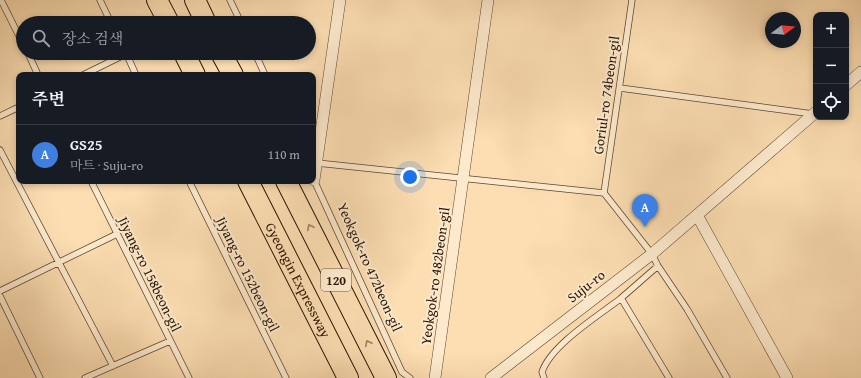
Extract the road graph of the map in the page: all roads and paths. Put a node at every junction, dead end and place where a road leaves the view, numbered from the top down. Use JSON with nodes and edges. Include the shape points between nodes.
{"nodes":[{"id":1,"x":1,"y":0,"type":"edge"},
{"id":2,"x":100,"y":0,"type":"edge"},
{"id":3,"x":157,"y":0,"type":"edge"},
{"id":4,"x":195,"y":0,"type":"edge"},
{"id":5,"x":230,"y":0,"type":"edge"},
{"id":6,"x":340,"y":0,"type":"edge"},
{"id":7,"x":488,"y":0,"type":"edge"},
{"id":8,"x":632,"y":0,"type":"edge"},
{"id":9,"x":108,"y":16,"type":"edge"},
{"id":10,"x":165,"y":16,"type":"edge"},
{"id":11,"x":203,"y":16,"type":"edge"},
{"id":12,"x":238,"y":16,"type":"edge"},
{"id":13,"x":16,"y":30,"type":"edge"},
{"id":14,"x":31,"y":60,"type":"edge"},
{"id":15,"x":112,"y":60,"type":"edge"},
{"id":16,"x":129,"y":60,"type":"edge"},
{"id":17,"x":188,"y":60,"type":"edge"},
{"id":18,"x":226,"y":60,"type":"edge"},
{"id":19,"x":258,"y":60,"type":"edge"},
{"id":20,"x":37,"y":72,"type":"edge"},
{"id":21,"x":89,"y":72,"type":"edge"},
{"id":22,"x":135,"y":72,"type":"edge"},
{"id":23,"x":194,"y":72,"type":"edge"},
{"id":24,"x":232,"y":72,"type":"edge"},
{"id":25,"x":264,"y":72,"type":"edge"},
{"id":26,"x":861,"y":72,"type":"edge"},
{"id":27,"x":847,"y":84,"type":"edge"},
{"id":28,"x":620,"y":88,"type":"junction"},
{"id":29,"x":16,"y":108,"type":"edge"},
{"id":30,"x":813,"y":113,"type":"edge"},
{"id":31,"x":813,"y":114,"type":"edge"},
{"id":32,"x":0,"y":116,"type":"edge"},
{"id":33,"x":0,"y":150,"type":"edge"},
{"id":34,"x":317,"y":163,"type":"junction"},
{"id":35,"x":316,"y":168,"type":"edge"},
{"id":36,"x":464,"y":178,"type":"junction"},
{"id":37,"x":16,"y":180,"type":"edge"},
{"id":38,"x":316,"y":182,"type":"edge"},
{"id":39,"x":18,"y":184,"type":"edge"},
{"id":40,"x":92,"y":184,"type":"edge"},
{"id":41,"x":190,"y":184,"type":"edge"},
{"id":42,"x":250,"y":184,"type":"edge"},
{"id":43,"x":288,"y":184,"type":"edge"},
{"id":44,"x":604,"y":193,"type":"junction"},
{"id":45,"x":697,"y":215,"type":"junction"},
{"id":46,"x":117,"y":234,"type":"junction"},
{"id":47,"x":652,"y":254,"type":"junction"},
{"id":48,"x":59,"y":262,"type":"junction"},
{"id":49,"x":658,"y":266,"type":"junction"},
{"id":50,"x":0,"y":291,"type":"edge"},
{"id":51,"x":0,"y":296,"type":"edge"},
{"id":52,"x":621,"y":298,"type":"junction"},
{"id":53,"x":170,"y":341,"type":"junction"},
{"id":54,"x":113,"y":366,"type":"junction"},
{"id":55,"x":40,"y":378,"type":"edge"},
{"id":56,"x":86,"y":378,"type":"edge"},
{"id":57,"x":189,"y":378,"type":"edge"},
{"id":58,"x":286,"y":378,"type":"edge"},
{"id":59,"x":348,"y":378,"type":"edge"},
{"id":60,"x":386,"y":378,"type":"edge"},
{"id":61,"x":410,"y":378,"type":"edge"},
{"id":62,"x":435,"y":378,"type":"edge"},
{"id":63,"x":491,"y":378,"type":"edge"},
{"id":64,"x":544,"y":378,"type":"edge"},
{"id":65,"x":669,"y":378,"type":"edge"},
{"id":66,"x":727,"y":378,"type":"edge"},
{"id":67,"x":787,"y":378,"type":"edge"}],
"edges":[{"from":1,"to":13,"type":"lane"},
{"from":2,"to":9,"type":"lane"},
{"from":3,"to":10,"type":"highway"},
{"from":4,"to":11,"type":"highway"},
{"from":5,"to":12,"type":"lane"},
{"from":6,"to":34,"type":"street","name":"Yeokgok-ro 472beon-gil"},
{"from":7,"to":36,"type":"street","name":"Yeokgok-ro 482beon-gil"},
{"from":8,"to":28,"type":"lane","name":"Goriul-ro 74beon-gil"},
{"from":14,"to":20,"type":"lane"},
{"from":15,"to":21,"type":"lane"},
{"from":16,"to":22,"type":"lane"},
{"from":17,"to":23,"type":"highway"},
{"from":18,"to":24,"type":"highway"},
{"from":19,"to":25,"type":"lane"},
{"from":26,"to":27,"type":"street"},
{"from":28,"to":30,"type":"lane","name":"Suju-ro"},
{"from":28,"to":44,"type":"lane","name":"Goriul-ro 74beon-gil"},
{"from":29,"to":32,"type":"lane"},
{"from":31,"to":45,"type":"street","name":"Suju-ro"},
{"from":33,"to":37,"type":"lane"},
{"from":34,"to":35,"type":"street","name":"Yeokgok-ro 472beon-gil"},
{"from":34,"to":36,"type":"lane"},
{"from":36,"to":44,"type":"lane"},
{"from":36,"to":62,"type":"street","name":"Yeokgok-ro 482beon-gil"},
{"from":38,"to":61,"type":"lane","name":"Yeokgok-ro 472beon-gil","via":[[402,372]]},
{"from":39,"to":48,"type":"lane"},
{"from":40,"to":46,"type":"lane","name":"Jiyang-ro 158beon-gil"},
{"from":41,"to":58,"type":"lane","name":"Jiyang-ro 152beon-gil"},
{"from":42,"to":59,"type":"highway","name":"Gyeongin Expressway","number":"120"},
{"from":60,"to":43,"type":"highway","number":"120","one_way":true},
{"from":44,"to":47,"type":"lane"},
{"from":45,"to":47,"type":"street","name":"Suju-ro"},
{"from":45,"to":67,"type":"street"},
{"from":46,"to":48,"type":"lane"},
{"from":46,"to":53,"type":"lane","name":"Jiyang-ro 158beon-gil"},
{"from":47,"to":49,"type":"lane"},
{"from":47,"to":63,"type":"street","name":"Suju-ro"},
{"from":48,"to":50,"type":"lane"},
{"from":48,"to":54,"type":"lane"},
{"from":49,"to":52,"type":"lane"},
{"from":49,"to":66,"type":"lane","via":[[687,309]]},
{"from":51,"to":55,"type":"lane"},
{"from":52,"to":64,"type":"lane","via":[[575,333],[545,363],[542,372]]},
{"from":52,"to":65,"type":"lane"},
{"from":53,"to":54,"type":"lane"},
{"from":53,"to":57,"type":"lane","name":"Jiyang-ro 158beon-gil"},
{"from":54,"to":56,"type":"lane"}]}
